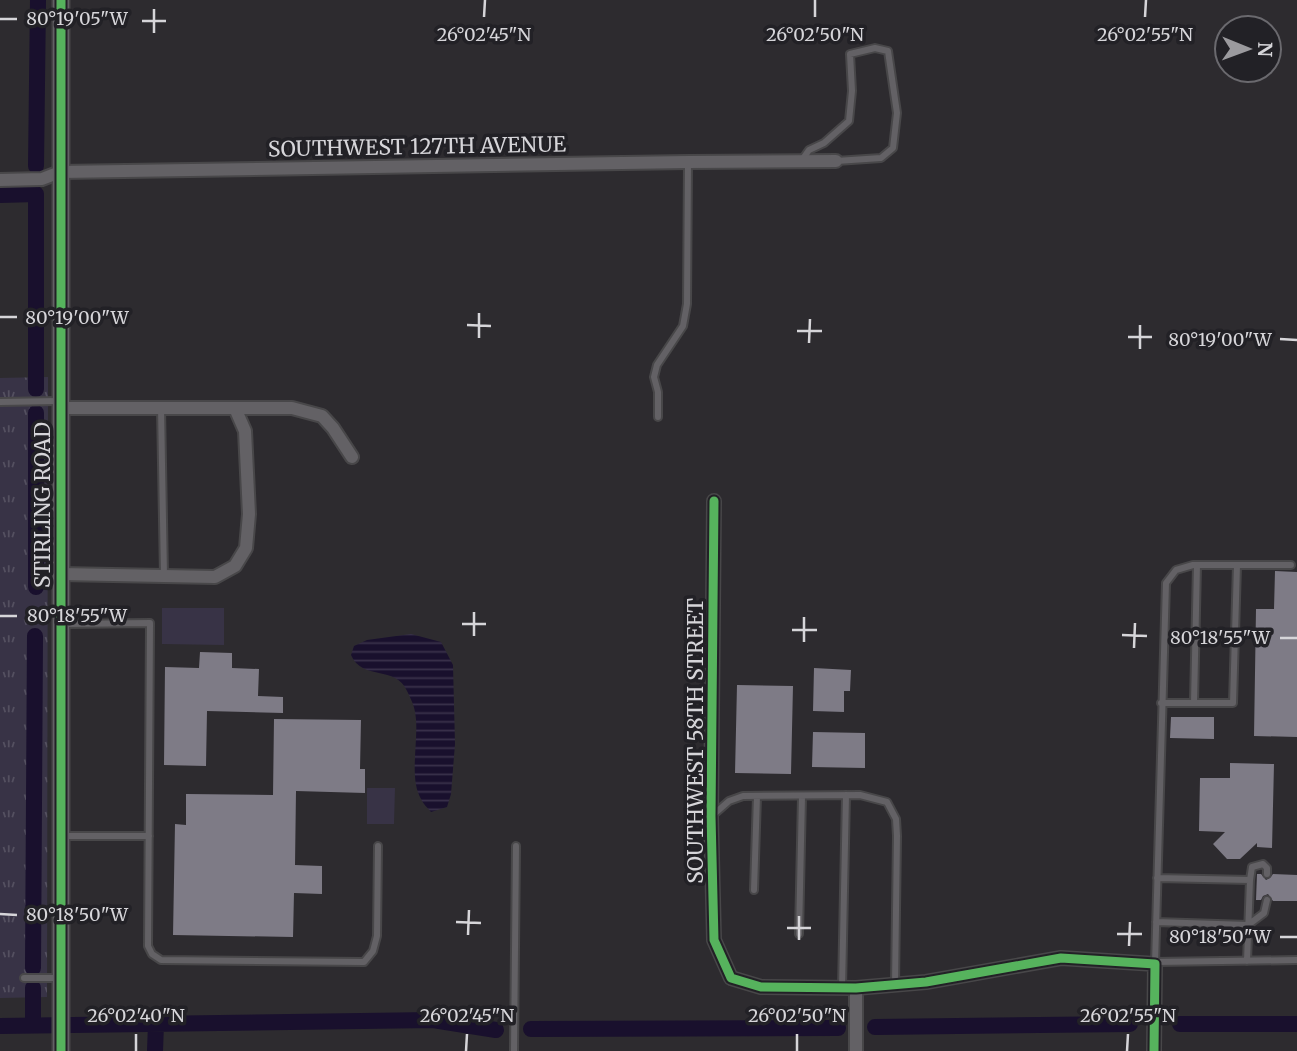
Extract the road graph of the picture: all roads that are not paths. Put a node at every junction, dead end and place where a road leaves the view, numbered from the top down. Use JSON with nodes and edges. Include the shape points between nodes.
{"nodes":[{"id":1,"x":61,"y":0,"type":"edge"},
{"id":2,"x":802,"y":161,"type":"junction"},
{"id":3,"x":836,"y":161,"type":"joint"},
{"id":4,"x":688,"y":162,"type":"junction"},
{"id":5,"x":60,"y":172,"type":"junction"},
{"id":6,"x":0,"y":180,"type":"edge"},
{"id":7,"x":0,"y":402,"type":"edge"},
{"id":8,"x":60,"y":404,"type":"junction"},
{"id":9,"x":161,"y":407,"type":"junction"},
{"id":10,"x":234,"y":408,"type":"junction"},
{"id":11,"x":659,"y":417,"type":"dead end"},
{"id":12,"x":352,"y":457,"type":"dead end"},
{"id":13,"x":714,"y":502,"type":"dead end"},
{"id":14,"x":1197,"y":565,"type":"junction"},
{"id":15,"x":1237,"y":565,"type":"junction"},
{"id":16,"x":1291,"y":565,"type":"dead end"},
{"id":17,"x":61,"y":574,"type":"junction"},
{"id":18,"x":164,"y":576,"type":"junction"},
{"id":19,"x":61,"y":624,"type":"junction"},
{"id":20,"x":1161,"y":703,"type":"junction"},
{"id":21,"x":1194,"y":703,"type":"junction"},
{"id":22,"x":846,"y":795,"type":"junction"},
{"id":23,"x":757,"y":796,"type":"junction"},
{"id":24,"x":802,"y":796,"type":"junction"},
{"id":25,"x":712,"y":816,"type":"junction"},
{"id":26,"x":61,"y":836,"type":"junction"},
{"id":27,"x":149,"y":836,"type":"junction"},
{"id":28,"x":377,"y":846,"type":"dead end"},
{"id":29,"x":516,"y":846,"type":"dead end"},
{"id":30,"x":1267,"y":874,"type":"dead end"},
{"id":31,"x":1157,"y":878,"type":"junction"},
{"id":32,"x":1250,"y":880,"type":"junction"},
{"id":33,"x":754,"y":890,"type":"dead end"},
{"id":34,"x":1267,"y":900,"type":"dead end"},
{"id":35,"x":1156,"y":922,"type":"junction"},
{"id":36,"x":1248,"y":925,"type":"junction"},
{"id":37,"x":799,"y":934,"type":"dead end"},
{"id":38,"x":1297,"y":960,"type":"edge"},
{"id":39,"x":1248,"y":961,"type":"junction"},
{"id":40,"x":1155,"y":963,"type":"junction"},
{"id":41,"x":24,"y":978,"type":"dead end"},
{"id":42,"x":895,"y":985,"type":"junction"},
{"id":43,"x":61,"y":986,"type":"junction"},
{"id":44,"x":842,"y":988,"type":"junction"},
{"id":45,"x":856,"y":988,"type":"junction"},
{"id":46,"x":61,"y":1048,"type":"edge"},
{"id":47,"x":514,"y":1051,"type":"edge"},
{"id":48,"x":856,"y":1051,"type":"edge"},
{"id":49,"x":1154,"y":1051,"type":"edge"}],
"edges":[{"from":1,"to":5,"type":"street","name":"STIRLING ROAD"},
{"from":2,"to":3,"type":"street","name":"SOUTHWEST 127TH AVENUE"},
{"from":2,"to":3,"type":"lane","via":[[808,150],[824,143],[849,121],[850,54],[875,48],[888,51],[897,113],[892,148],[881,158]]},
{"from":2,"to":4,"type":"street","name":"SOUTHWEST 127TH AVENUE"},
{"from":4,"to":5,"type":"street","name":"SOUTHWEST 127TH AVENUE"},
{"from":4,"to":11,"type":"lane","via":[[687,304],[683,326],[654,377]]},
{"from":5,"to":6,"type":"street","name":"SOUTHWEST 127TH AVENUE","via":[[43,179]]},
{"from":5,"to":8,"type":"street","name":"STIRLING ROAD"},
{"from":7,"to":8,"type":"lane"},
{"from":8,"to":9,"type":"street"},
{"from":8,"to":17,"type":"street","name":"STIRLING ROAD"},
{"from":9,"to":10,"type":"street"},
{"from":9,"to":18,"type":"lane"},
{"from":10,"to":12,"type":"street","via":[[292,408],[322,416]]},
{"from":10,"to":18,"type":"street","via":[[245,431],[246,548],[235,566],[215,577]]},
{"from":13,"to":25,"type":"street","name":"SOUTHWEST 58TH STREET"},
{"from":14,"to":15,"type":"lane"},
{"from":14,"to":20,"type":"lane","via":[[1176,570],[1166,583]]},
{"from":14,"to":21,"type":"lane"},
{"from":15,"to":16,"type":"lane"},
{"from":15,"to":21,"type":"lane","via":[[1233,703]]},
{"from":17,"to":18,"type":"street"},
{"from":17,"to":19,"type":"street","name":"STIRLING ROAD"},
{"from":19,"to":26,"type":"street","name":"STIRLING ROAD"},
{"from":19,"to":27,"type":"lane","via":[[150,623]]},
{"from":20,"to":21,"type":"lane"},
{"from":20,"to":31,"type":"lane"},
{"from":22,"to":24,"type":"lane"},
{"from":22,"to":42,"type":"lane","via":[[887,802],[896,819]]},
{"from":22,"to":44,"type":"lane"},
{"from":23,"to":24,"type":"lane"},
{"from":23,"to":25,"type":"lane","via":[[729,801]]},
{"from":23,"to":33,"type":"lane"},
{"from":24,"to":37,"type":"lane"},
{"from":25,"to":44,"type":"street","name":"SOUTHWEST 58TH STREET","via":[[714,940],[731,978],[761,988]]},
{"from":26,"to":27,"type":"lane"},
{"from":26,"to":43,"type":"street","name":"STIRLING ROAD"},
{"from":27,"to":28,"type":"lane","via":[[148,946],[161,960],[364,962],[377,936]]},
{"from":29,"to":47,"type":"lane"},
{"from":30,"to":32,"type":"lane","via":[[1267,868],[1257,864]]},
{"from":31,"to":32,"type":"lane"},
{"from":31,"to":35,"type":"lane"},
{"from":32,"to":36,"type":"lane"},
{"from":34,"to":36,"type":"lane","via":[[1264,913]]},
{"from":35,"to":36,"type":"lane"},
{"from":35,"to":40,"type":"lane"},
{"from":36,"to":39,"type":"lane"},
{"from":38,"to":39,"type":"lane"},
{"from":39,"to":40,"type":"lane"},
{"from":40,"to":42,"type":"street","via":[[1061,958]]},
{"from":40,"to":49,"type":"street"},
{"from":41,"to":43,"type":"lane"},
{"from":42,"to":45,"type":"street"},
{"from":43,"to":46,"type":"street","name":"STIRLING ROAD"},
{"from":44,"to":45,"type":"street"},
{"from":45,"to":48,"type":"street"}]}
